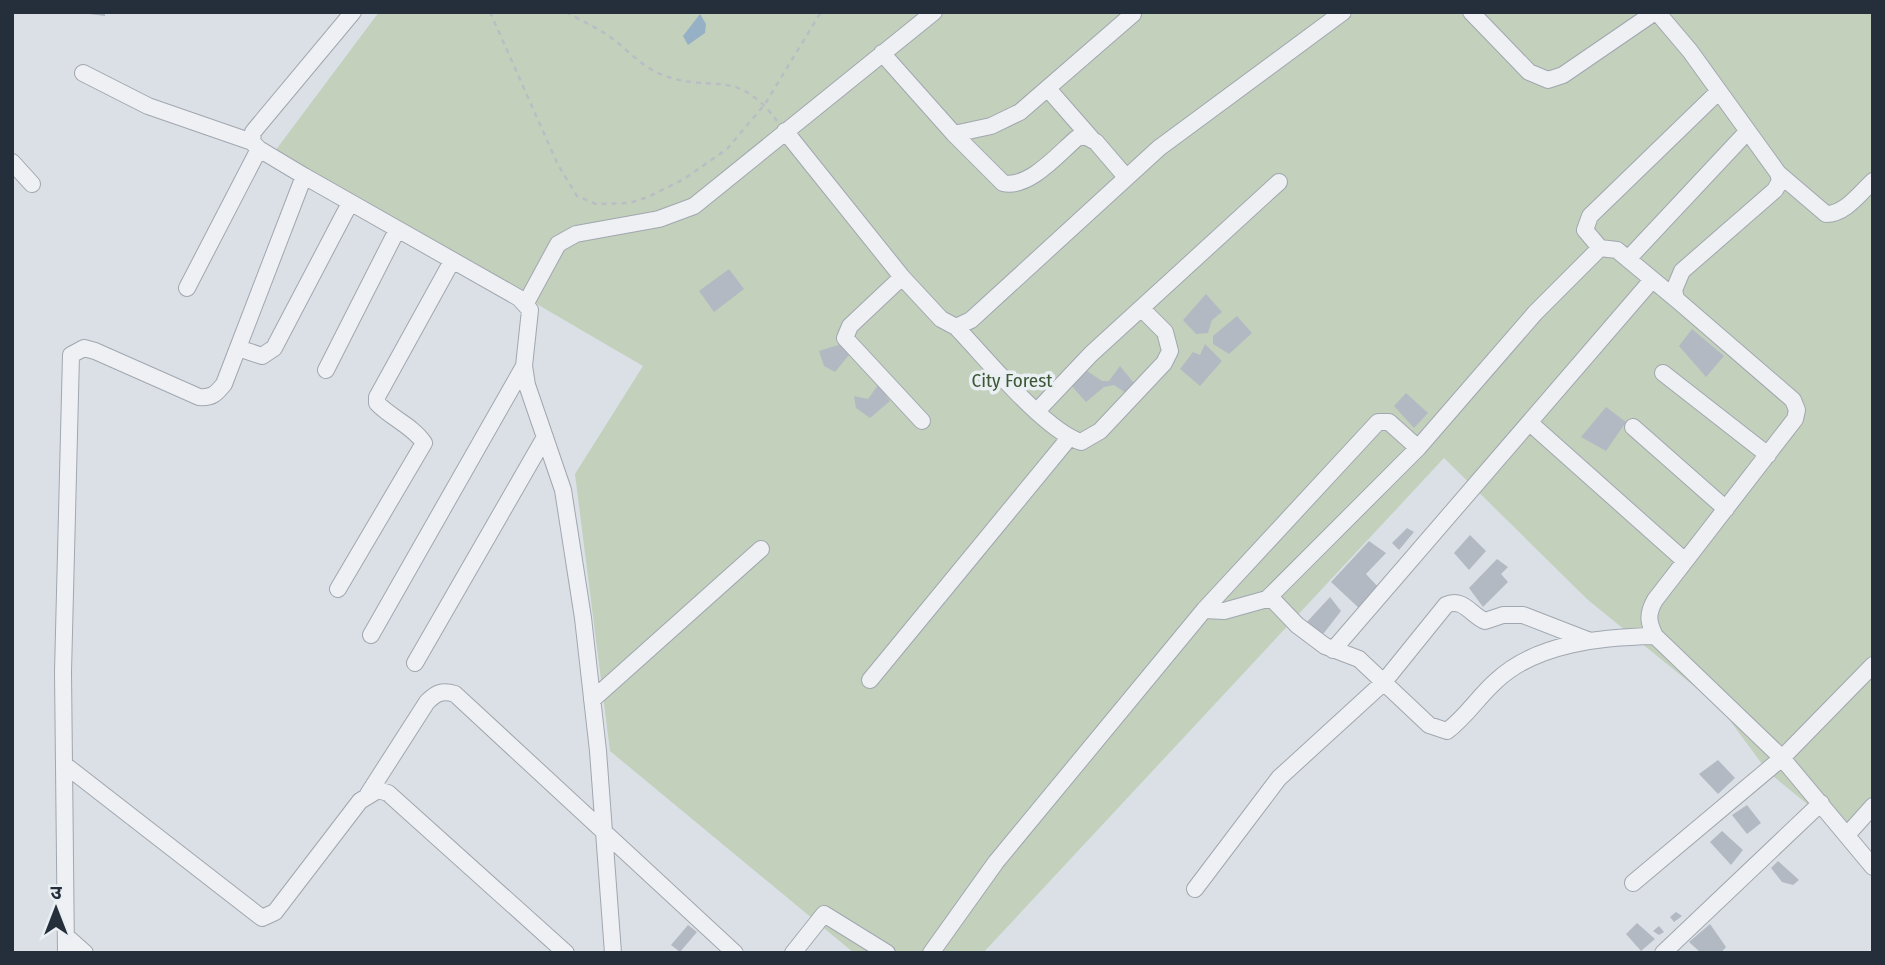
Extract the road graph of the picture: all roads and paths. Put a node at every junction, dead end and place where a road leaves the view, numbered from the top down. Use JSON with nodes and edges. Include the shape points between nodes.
{"nodes":[{"id":1,"x":352,"y":12,"type":"edge"},
{"id":2,"x":490,"y":12,"type":"edge"},
{"id":3,"x":566,"y":12,"type":"edge"},
{"id":4,"x":821,"y":12,"type":"edge"},
{"id":5,"x":934,"y":12,"type":"edge"},
{"id":6,"x":1343,"y":12,"type":"edge"},
{"id":7,"x":1471,"y":12,"type":"edge"},
{"id":8,"x":1656,"y":12,"type":"edge"},
{"id":9,"x":1133,"y":14,"type":"dead end"},
{"id":10,"x":882,"y":53,"type":"junction"},
{"id":11,"x":83,"y":73,"type":"dead end"},
{"id":12,"x":1049,"y":90,"type":"junction"},
{"id":13,"x":1717,"y":93,"type":"junction"},
{"id":14,"x":765,"y":104,"type":"junction"},
{"id":15,"x":781,"y":126,"type":"junction"},
{"id":16,"x":1746,"y":133,"type":"junction"},
{"id":17,"x":954,"y":134,"type":"junction"},
{"id":18,"x":1091,"y":138,"type":"junction"},
{"id":19,"x":255,"y":145,"type":"junction"},
{"id":20,"x":12,"y":162,"type":"edge"},
{"id":21,"x":1778,"y":173,"type":"junction"},
{"id":22,"x":304,"y":176,"type":"junction"},
{"id":23,"x":1126,"y":177,"type":"junction"},
{"id":24,"x":1279,"y":181,"type":"dead end"},
{"id":25,"x":1873,"y":181,"type":"edge"},
{"id":26,"x":32,"y":184,"type":"dead end"},
{"id":27,"x":350,"y":203,"type":"junction"},
{"id":28,"x":397,"y":230,"type":"junction"},
{"id":29,"x":1600,"y":248,"type":"junction"},
{"id":30,"x":1628,"y":259,"type":"junction"},
{"id":31,"x":452,"y":261,"type":"junction"},
{"id":32,"x":902,"y":277,"type":"junction"},
{"id":33,"x":1653,"y":280,"type":"junction"},
{"id":34,"x":187,"y":288,"type":"dead end"},
{"id":35,"x":1676,"y":299,"type":"junction"},
{"id":36,"x":526,"y":303,"type":"junction"},
{"id":37,"x":1143,"y":310,"type":"junction"},
{"id":38,"x":956,"y":327,"type":"junction"},
{"id":39,"x":238,"y":348,"type":"junction"},
{"id":40,"x":524,"y":366,"type":"junction"},
{"id":41,"x":326,"y":370,"type":"dead end"},
{"id":42,"x":1663,"y":373,"type":"dead end"},
{"id":43,"x":1037,"y":411,"type":"junction"},
{"id":44,"x":922,"y":421,"type":"dead end"},
{"id":45,"x":1530,"y":423,"type":"junction"},
{"id":46,"x":1633,"y":427,"type":"dead end"},
{"id":47,"x":545,"y":437,"type":"junction"},
{"id":48,"x":1069,"y":438,"type":"junction"},
{"id":49,"x":1418,"y":448,"type":"junction"},
{"id":50,"x":1768,"y":455,"type":"junction"},
{"id":51,"x":1726,"y":509,"type":"junction"},
{"id":52,"x":761,"y":549,"type":"dead end"},
{"id":53,"x":1685,"y":561,"type":"junction"},
{"id":54,"x":338,"y":589,"type":"dead end"},
{"id":55,"x":1267,"y":599,"type":"junction"},
{"id":56,"x":1204,"y":610,"type":"junction"},
{"id":57,"x":371,"y":635,"type":"dead end"},
{"id":58,"x":1655,"y":636,"type":"junction"},
{"id":59,"x":1590,"y":641,"type":"junction"},
{"id":60,"x":1333,"y":650,"type":"junction"},
{"id":61,"x":415,"y":663,"type":"dead end"},
{"id":62,"x":1873,"y":665,"type":"edge"},
{"id":63,"x":870,"y":680,"type":"dead end"},
{"id":64,"x":1383,"y":683,"type":"junction"},
{"id":65,"x":592,"y":700,"type":"junction"},
{"id":66,"x":1782,"y":758,"type":"junction"},
{"id":67,"x":65,"y":765,"type":"junction"},
{"id":68,"x":368,"y":794,"type":"junction"},
{"id":69,"x":1821,"y":803,"type":"junction"},
{"id":70,"x":1873,"y":806,"type":"edge"},
{"id":71,"x":604,"y":834,"type":"junction"},
{"id":72,"x":1847,"y":835,"type":"junction"},
{"id":73,"x":1873,"y":867,"type":"edge"},
{"id":74,"x":1633,"y":883,"type":"dead end"},
{"id":75,"x":1195,"y":889,"type":"dead end"},
{"id":76,"x":67,"y":945,"type":"edge"},
{"id":77,"x":85,"y":953,"type":"edge"},
{"id":78,"x":566,"y":953,"type":"edge"},
{"id":79,"x":613,"y":953,"type":"edge"},
{"id":80,"x":734,"y":953,"type":"edge"},
{"id":81,"x":793,"y":953,"type":"edge"},
{"id":82,"x":887,"y":953,"type":"edge"},
{"id":83,"x":931,"y":953,"type":"edge"},
{"id":84,"x":1663,"y":953,"type":"edge"}],
"edges":[{"from":1,"to":19,"type":"street","via":[[253,132]]},
{"from":2,"to":14,"type":"path","via":[[558,165],[584,201],[629,203],[676,184],[727,149]]},
{"from":3,"to":14,"type":"path","via":[[657,72],[734,84]]},
{"from":4,"to":14,"type":"path"},
{"from":5,"to":10,"type":"street"},
{"from":6,"to":23,"type":"street","via":[[1192,122]]},
{"from":7,"to":8,"type":"street","via":[[1529,72],[1548,80],[1563,75]]},
{"from":8,"to":13,"type":"street","via":[[1690,51]]},
{"from":9,"to":12,"type":"street"},
{"from":10,"to":15,"type":"street"},
{"from":10,"to":17,"type":"street"},
{"from":11,"to":19,"type":"street","via":[[148,106]]},
{"from":12,"to":17,"type":"street","via":[[1006,119]]},
{"from":12,"to":18,"type":"street"},
{"from":13,"to":16,"type":"street"},
{"from":13,"to":29,"type":"street","via":[[1590,216],[1585,230]]},
{"from":14,"to":15,"type":"path"},
{"from":15,"to":32,"type":"street"},
{"from":15,"to":36,"type":"street","via":[[694,206],[659,219],[576,234],[558,244]]},
{"from":16,"to":21,"type":"street"},
{"from":16,"to":30,"type":"street"},
{"from":17,"to":18,"type":"street","via":[[992,175],[1013,185],[1077,138]]},
{"from":18,"to":23,"type":"street"},
{"from":19,"to":22,"type":"street"},
{"from":19,"to":34,"type":"street"},
{"from":20,"to":26,"type":"street"},
{"from":21,"to":25,"type":"street","via":[[1826,214],[1836,214]]},
{"from":21,"to":35,"type":"street","via":[[1775,190],[1682,271],[1676,281]]},
{"from":22,"to":27,"type":"street"},
{"from":22,"to":39,"type":"street"},
{"from":23,"to":38,"type":"street","via":[[971,320]]},
{"from":24,"to":37,"type":"street"},
{"from":27,"to":28,"type":"street"},
{"from":27,"to":39,"type":"street","via":[[274,348],[262,356]]},
{"from":28,"to":31,"type":"street"},
{"from":28,"to":41,"type":"street"},
{"from":29,"to":30,"type":"street","via":[[1617,250]]},
{"from":29,"to":49,"type":"street","via":[[1535,313]]},
{"from":30,"to":33,"type":"street"},
{"from":31,"to":36,"type":"street"},
{"from":31,"to":54,"type":"street","via":[[377,397],[384,411],[424,443]]},
{"from":32,"to":38,"type":"street","via":[[941,320]]},
{"from":32,"to":44,"type":"street","via":[[850,326],[845,338]]},
{"from":33,"to":35,"type":"street"},
{"from":33,"to":45,"type":"street"},
{"from":35,"to":50,"type":"street","via":[[1793,400],[1795,419]]},
{"from":36,"to":40,"type":"street","via":[[530,318]]},
{"from":37,"to":43,"type":"street","via":[[1091,354]]},
{"from":37,"to":48,"type":"street","via":[[1170,342],[1164,363],[1100,431],[1081,442]]},
{"from":38,"to":43,"type":"street"},
{"from":39,"to":67,"type":"street","via":[[224,384],[209,398],[95,351],[84,348],[71,355]]},
{"from":40,"to":47,"type":"street"},
{"from":40,"to":57,"type":"street"},
{"from":42,"to":50,"type":"street"},
{"from":43,"to":48,"type":"street"},
{"from":45,"to":53,"type":"street"},
{"from":45,"to":60,"type":"street"},
{"from":46,"to":51,"type":"street"},
{"from":47,"to":61,"type":"street"},
{"from":47,"to":65,"type":"street","via":[[571,527]]},
{"from":48,"to":63,"type":"street"},
{"from":49,"to":55,"type":"street"},
{"from":49,"to":56,"type":"street","via":[[1389,422],[1378,422]]},
{"from":50,"to":51,"type":"street"},
{"from":51,"to":53,"type":"street"},
{"from":52,"to":65,"type":"street"},
{"from":53,"to":58,"type":"street","via":[[1649,611],[1648,623]]},
{"from":55,"to":56,"type":"street","via":[[1224,611]]},
{"from":55,"to":60,"type":"street"},
{"from":56,"to":83,"type":"street","via":[[996,862]]},
{"from":58,"to":59,"type":"street"},
{"from":58,"to":66,"type":"street"},
{"from":59,"to":64,"type":"street","via":[[1520,663],[1494,682],[1447,731],[1429,725]]},
{"from":59,"to":64,"type":"street","via":[[1523,615],[1485,621],[1463,604],[1451,603]]},
{"from":60,"to":64,"type":"street","via":[[1359,659]]},
{"from":62,"to":66,"type":"street"},
{"from":64,"to":75,"type":"street","via":[[1279,778]]},
{"from":65,"to":71,"type":"street"},
{"from":66,"to":69,"type":"street"},
{"from":66,"to":74,"type":"street"},
{"from":67,"to":68,"type":"street","via":[[262,918],[275,912]]},
{"from":67,"to":76,"type":"street"},
{"from":68,"to":71,"type":"street","via":[[427,702],[445,691],[462,699]]},
{"from":68,"to":78,"type":"street","via":[[388,793]]},
{"from":69,"to":72,"type":"street"},
{"from":69,"to":84,"type":"street"},
{"from":70,"to":72,"type":"street"},
{"from":71,"to":79,"type":"street"},
{"from":71,"to":80,"type":"street"},
{"from":72,"to":73,"type":"street"},
{"from":76,"to":77,"type":"street"},
{"from":81,"to":82,"type":"street","via":[[824,914]]}]}
